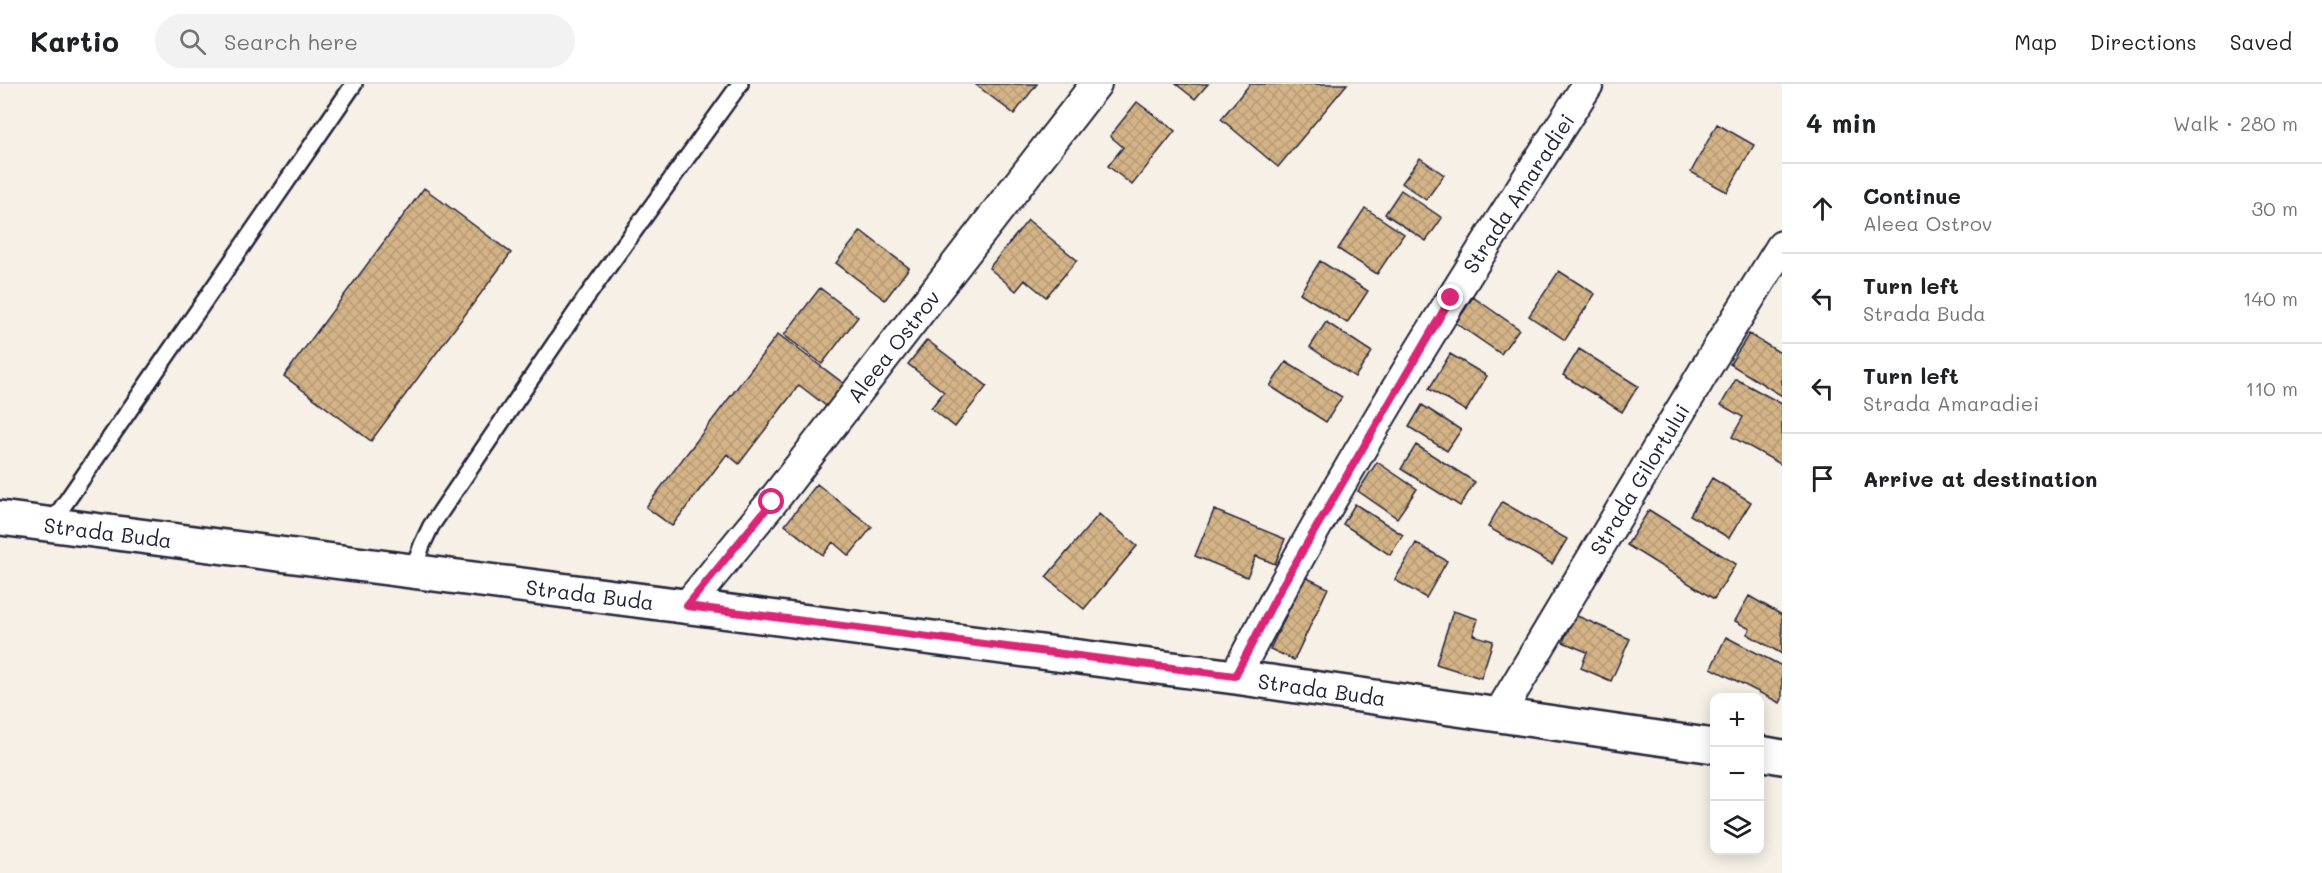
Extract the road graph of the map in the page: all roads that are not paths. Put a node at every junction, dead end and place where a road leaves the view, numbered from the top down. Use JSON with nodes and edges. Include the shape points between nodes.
{"nodes":[{"id":1,"x":354,"y":84,"type":"edge"},
{"id":2,"x":740,"y":84,"type":"edge"},
{"id":3,"x":1096,"y":84,"type":"edge"},
{"id":4,"x":1588,"y":84,"type":"edge"},
{"id":5,"x":1782,"y":246,"type":"edge"},
{"id":6,"x":0,"y":518,"type":"edge"},
{"id":7,"x":50,"y":525,"type":"junction"},
{"id":8,"x":413,"y":571,"type":"junction"},
{"id":9,"x":687,"y":606,"type":"junction"},
{"id":10,"x":1235,"y":676,"type":"junction"},
{"id":11,"x":1499,"y":714,"type":"junction"},
{"id":12,"x":1710,"y":745,"type":"edge"},
{"id":13,"x":1764,"y":754,"type":"edge"},
{"id":14,"x":1782,"y":757,"type":"edge"}],
"edges":[{"from":1,"to":7,"type":"lane"},
{"from":2,"to":8,"type":"lane","via":[[585,299],[431,526]]},
{"from":3,"to":9,"type":"street","name":"Aleea Ostrov"},
{"from":4,"to":10,"type":"street","name":"Strada Amaradiei","via":[[1451,298],[1282,586]]},
{"from":5,"to":11,"type":"street","name":"Strada Gilortului"},
{"from":6,"to":7,"type":"main road","name":"Strada Buda"},
{"from":7,"to":8,"type":"main road","name":"Strada Buda"},
{"from":8,"to":9,"type":"main road","name":"Strada Buda"},
{"from":9,"to":10,"type":"main road","name":"Strada Buda"},
{"from":10,"to":11,"type":"main road","name":"Strada Buda"},
{"from":11,"to":12,"type":"main road","name":"Strada Buda"},
{"from":13,"to":14,"type":"main road"}]}
